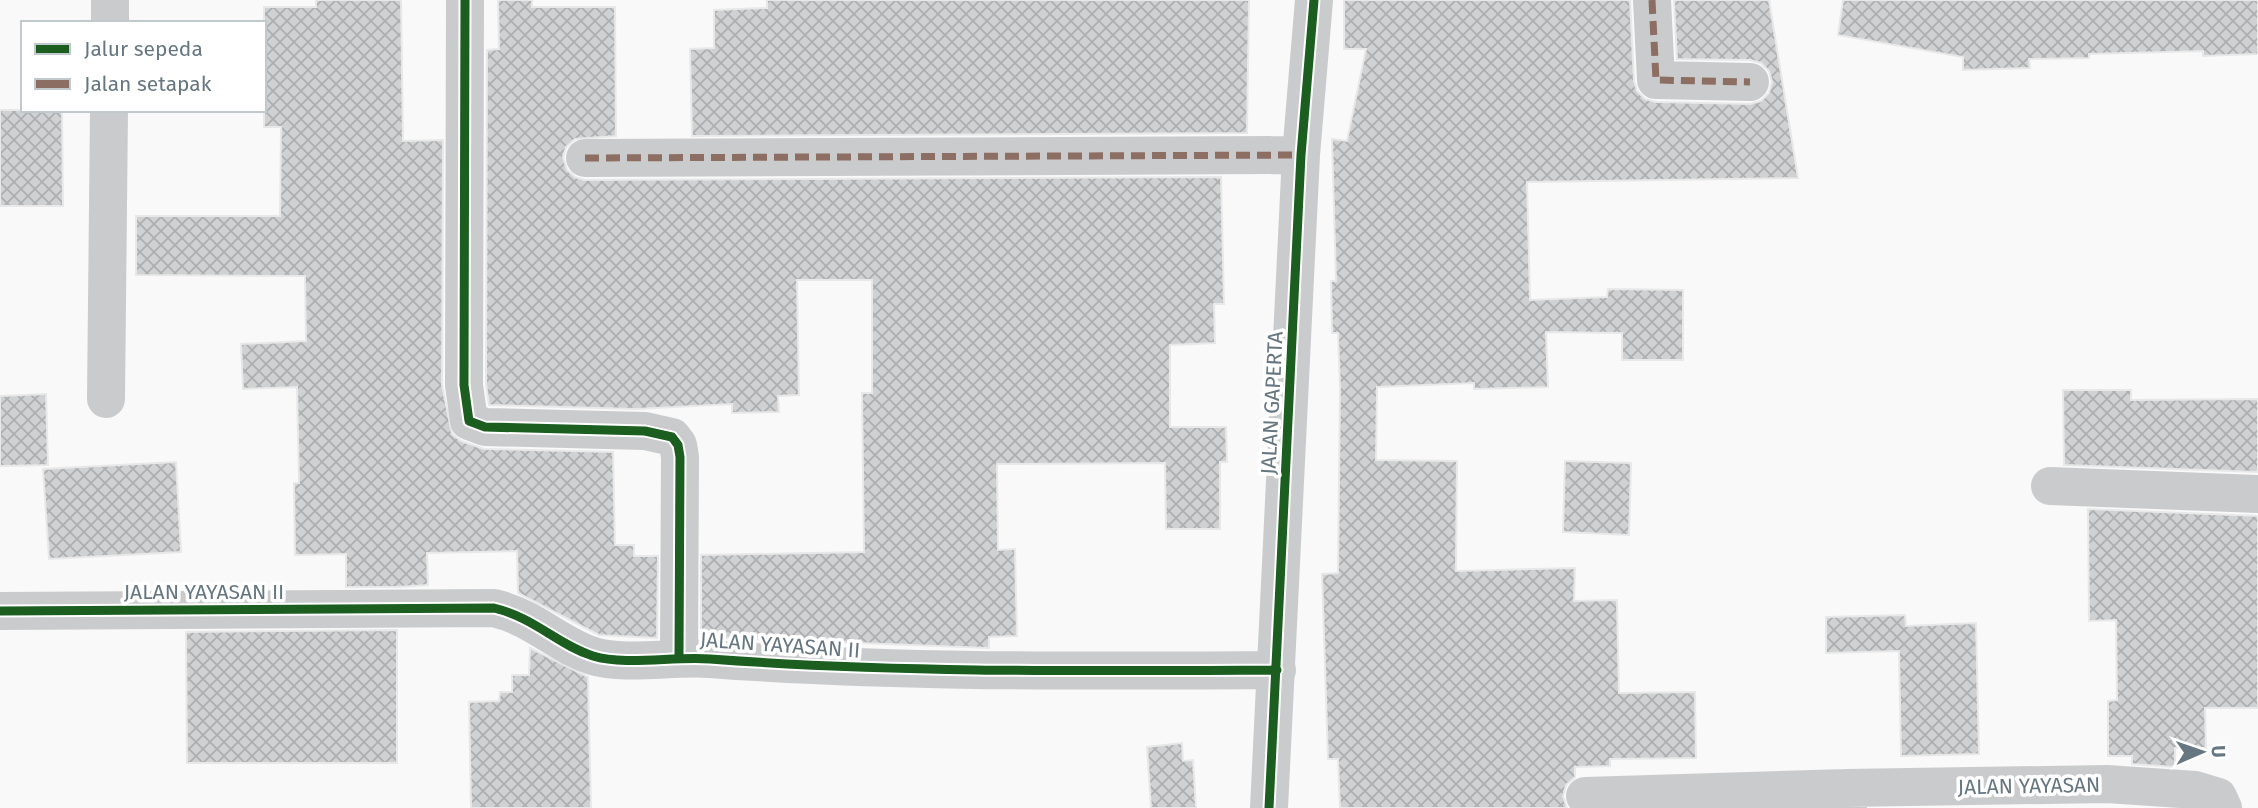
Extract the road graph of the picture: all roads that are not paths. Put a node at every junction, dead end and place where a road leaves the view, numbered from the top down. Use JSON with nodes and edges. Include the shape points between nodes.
{"nodes":[{"id":1,"x":110,"y":0,"type":"edge"},
{"id":2,"x":465,"y":0,"type":"edge"},
{"id":3,"x":1314,"y":0,"type":"edge"},
{"id":4,"x":1652,"y":0,"type":"edge"},
{"id":5,"x":110,"y":21,"type":"edge"},
{"id":6,"x":1751,"y":82,"type":"dead end"},
{"id":7,"x":109,"y":112,"type":"edge"},
{"id":8,"x":1301,"y":155,"type":"junction"},
{"id":9,"x":585,"y":158,"type":"dead end"},
{"id":10,"x":106,"y":399,"type":"dead end"},
{"id":11,"x":2050,"y":486,"type":"dead end"},
{"id":12,"x":2258,"y":494,"type":"edge"},
{"id":13,"x":0,"y":611,"type":"edge"},
{"id":14,"x":678,"y":656,"type":"junction"},
{"id":15,"x":1277,"y":670,"type":"junction"},
{"id":16,"x":1584,"y":796,"type":"dead end"},
{"id":17,"x":1847,"y":798,"type":"edge"},
{"id":18,"x":1269,"y":808,"type":"edge"},
{"id":19,"x":2223,"y":808,"type":"edge"}],
"edges":[{"from":1,"to":5,"type":"street"},
{"from":2,"to":14,"type":"street","via":[[464,385],[468,421],[485,426],[645,431],[672,437],[680,457]]},
{"from":3,"to":8,"type":"street","name":"JALAN GAPERTA"},
{"from":4,"to":6,"type":"street","via":[[1656,80]]},
{"from":7,"to":10,"type":"street"},
{"from":8,"to":9,"type":"street"},
{"from":8,"to":15,"type":"street","name":"JALAN GAPERTA"},
{"from":11,"to":12,"type":"street"},
{"from":13,"to":14,"type":"street","name":"JALAN YAYASAN II","via":[[494,608],[519,614],[593,656],[613,660]]},
{"from":14,"to":15,"type":"street","name":"JALAN YAYASAN II","via":[[829,668]]},
{"from":15,"to":18,"type":"street","name":"JALAN GAPERTA"},
{"from":16,"to":17,"type":"street","name":"JALAN YAYASAN"},
{"from":17,"to":19,"type":"street","name":"JALAN YAYASAN","via":[[2107,784],[2195,790],[2218,797]]}]}
